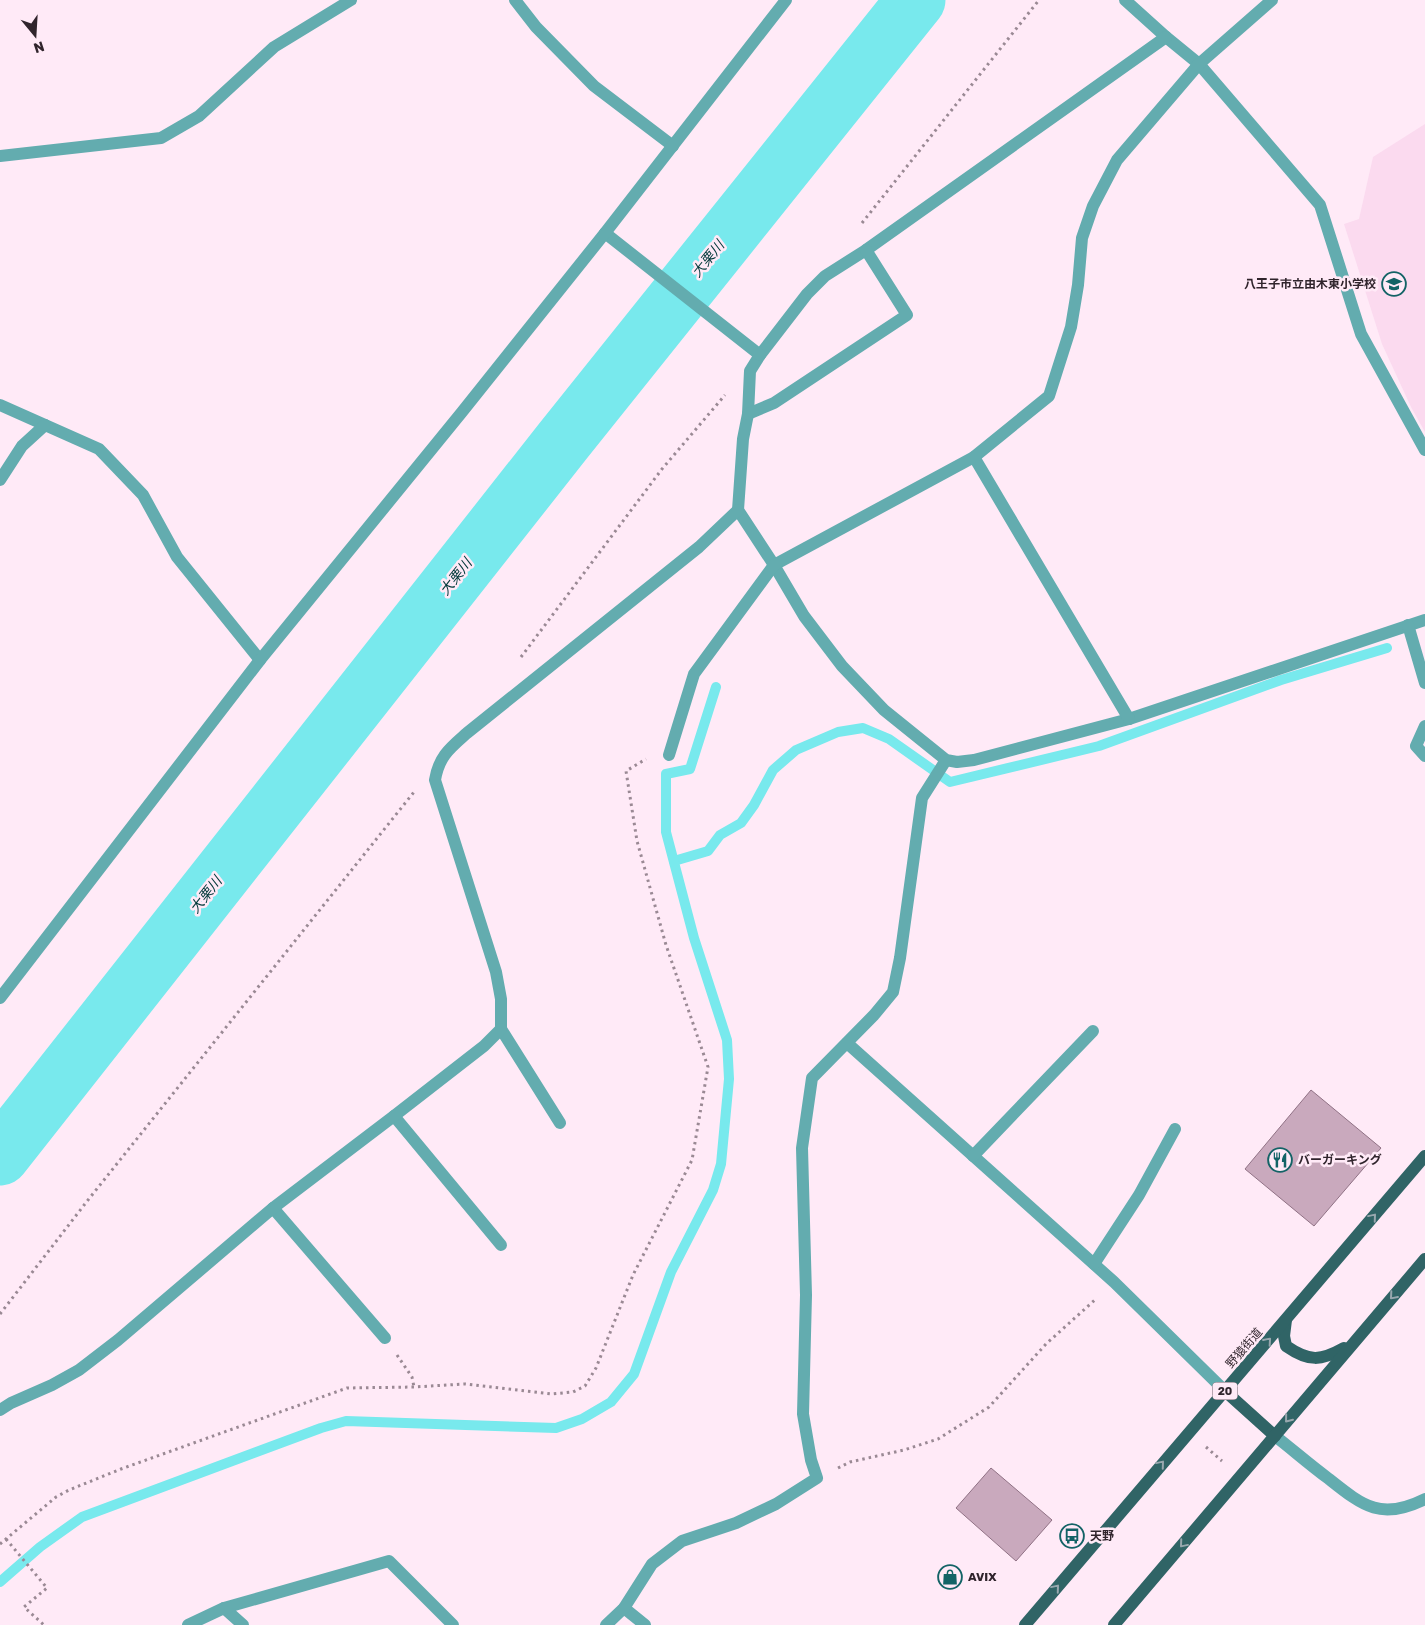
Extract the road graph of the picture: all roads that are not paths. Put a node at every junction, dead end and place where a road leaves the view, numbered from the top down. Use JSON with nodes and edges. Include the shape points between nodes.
{"nodes":[{"id":1,"x":351,"y":0,"type":"edge"},
{"id":2,"x":515,"y":0,"type":"edge"},
{"id":3,"x":786,"y":0,"type":"edge"},
{"id":4,"x":1126,"y":0,"type":"edge"},
{"id":5,"x":1272,"y":0,"type":"edge"},
{"id":6,"x":1166,"y":38,"type":"junction"},
{"id":7,"x":1199,"y":64,"type":"junction"},
{"id":8,"x":673,"y":146,"type":"junction"},
{"id":9,"x":0,"y":156,"type":"edge"},
{"id":10,"x":610,"y":236,"type":"junction"},
{"id":11,"x":866,"y":250,"type":"junction"},
{"id":12,"x":755,"y":352,"type":"junction"},
{"id":13,"x":0,"y":406,"type":"edge"},
{"id":14,"x":748,"y":414,"type":"junction"},
{"id":15,"x":45,"y":425,"type":"junction"},
{"id":16,"x":1425,"y":450,"type":"edge"},
{"id":17,"x":974,"y":457,"type":"junction"},
{"id":18,"x":0,"y":480,"type":"edge"},
{"id":19,"x":738,"y":510,"type":"junction"},
{"id":20,"x":774,"y":565,"type":"junction"},
{"id":21,"x":1425,"y":620,"type":"edge"},
{"id":22,"x":1408,"y":626,"type":"junction"},
{"id":23,"x":260,"y":660,"type":"junction"},
{"id":24,"x":1425,"y":683,"type":"edge"},
{"id":25,"x":1129,"y":720,"type":"junction"},
{"id":26,"x":1425,"y":726,"type":"edge"},
{"id":27,"x":669,"y":755,"type":"dead end"},
{"id":28,"x":1425,"y":756,"type":"edge"},
{"id":29,"x":943,"y":764,"type":"junction"},
{"id":30,"x":0,"y":998,"type":"edge"},
{"id":31,"x":500,"y":1029,"type":"junction"},
{"id":32,"x":1093,"y":1031,"type":"dead end"},
{"id":33,"x":847,"y":1043,"type":"junction"},
{"id":34,"x":394,"y":1116,"type":"junction"},
{"id":35,"x":560,"y":1123,"type":"dead end"},
{"id":36,"x":1175,"y":1129,"type":"dead end"},
{"id":37,"x":973,"y":1156,"type":"junction"},
{"id":38,"x":1425,"y":1156,"type":"edge"},
{"id":39,"x":273,"y":1208,"type":"junction"},
{"id":40,"x":501,"y":1245,"type":"dead end"},
{"id":41,"x":1425,"y":1259,"type":"edge"},
{"id":42,"x":1094,"y":1264,"type":"junction"},
{"id":43,"x":1286,"y":1320,"type":"junction"},
{"id":44,"x":385,"y":1338,"type":"road end"},
{"id":45,"x":1353,"y":1343,"type":"junction"},
{"id":46,"x":1225,"y":1391,"type":"junction"},
{"id":47,"x":0,"y":1410,"type":"edge"},
{"id":48,"x":1275,"y":1436,"type":"junction"},
{"id":49,"x":1425,"y":1499,"type":"edge"},
{"id":50,"x":224,"y":1608,"type":"junction"},
{"id":51,"x":624,"y":1608,"type":"junction"},
{"id":52,"x":188,"y":1625,"type":"edge"},
{"id":53,"x":243,"y":1625,"type":"edge"},
{"id":54,"x":453,"y":1625,"type":"edge"},
{"id":55,"x":606,"y":1625,"type":"edge"},
{"id":56,"x":645,"y":1625,"type":"edge"},
{"id":57,"x":1025,"y":1625,"type":"edge"},
{"id":58,"x":1114,"y":1625,"type":"edge"}],
"edges":[{"from":1,"to":9,"type":"street","via":[[274,47],[199,116],[161,138]]},
{"from":2,"to":8,"type":"street","via":[[536,27],[594,86]]},
{"from":3,"to":8,"type":"street"},
{"from":4,"to":6,"type":"street"},
{"from":5,"to":7,"type":"street"},
{"from":6,"to":7,"type":"street"},
{"from":6,"to":11,"type":"street"},
{"from":7,"to":16,"type":"street","via":[[1320,205],[1361,334]]},
{"from":7,"to":17,"type":"street","via":[[1117,160],[1093,206],[1082,238],[1071,327],[1050,396]]},
{"from":8,"to":10,"type":"street"},
{"from":10,"to":12,"type":"street"},
{"from":10,"to":23,"type":"street"},
{"from":11,"to":12,"type":"street","via":[[825,276]]},
{"from":11,"to":14,"type":"street","via":[[907,315],[774,403]]},
{"from":12,"to":14,"type":"street","via":[[750,370]]},
{"from":13,"to":15,"type":"street"},
{"from":14,"to":19,"type":"street"},
{"from":15,"to":18,"type":"street","via":[[22,446]]},
{"from":15,"to":23,"type":"street","via":[[99,449],[143,495],[177,557]]},
{"from":17,"to":20,"type":"street"},
{"from":17,"to":25,"type":"street"},
{"from":19,"to":20,"type":"street"},
{"from":19,"to":31,"type":"street","via":[[699,547],[467,732],[438,765],[435,780],[496,972],[502,999]]},
{"from":20,"to":27,"type":"street","via":[[694,674]]},
{"from":20,"to":29,"type":"street","via":[[804,616],[842,666]]},
{"from":21,"to":22,"type":"street"},
{"from":22,"to":24,"type":"street"},
{"from":22,"to":25,"type":"street"},
{"from":23,"to":30,"type":"street"},
{"from":25,"to":29,"type":"street","via":[[974,760]]},
{"from":26,"to":28,"type":"street","via":[[1416,746]]},
{"from":29,"to":33,"type":"street","via":[[922,798],[893,992]]},
{"from":31,"to":34,"type":"street","via":[[484,1046]]},
{"from":31,"to":35,"type":"street"},
{"from":32,"to":37,"type":"street"},
{"from":33,"to":37,"type":"street"},
{"from":33,"to":51,"type":"street","via":[[812,1078],[802,1148],[806,1296],[803,1414],[817,1478],[736,1523],[682,1541],[652,1564]]},
{"from":34,"to":39,"type":"street"},
{"from":34,"to":40,"type":"street"},
{"from":36,"to":42,"type":"street","via":[[1139,1196]]},
{"from":37,"to":42,"type":"street"},
{"from":43,"to":38,"type":"main road","name":"野猿街道","number":"20","one_way":true},
{"from":39,"to":44,"type":"street"},
{"from":39,"to":47,"type":"street","via":[[79,1370]]},
{"from":41,"to":45,"type":"main road","one_way":true},
{"from":42,"to":46,"type":"street"},
{"from":43,"to":45,"type":"main road","via":[[1286,1346],[1310,1358],[1328,1357]]},
{"from":46,"to":43,"type":"main road","name":"野猿街道","number":"20","one_way":true},
{"from":45,"to":48,"type":"main road","one_way":true},
{"from":46,"to":48,"type":"main road"},
{"from":57,"to":46,"type":"main road","name":"野猿街道","number":"20","one_way":true},
{"from":48,"to":49,"type":"street","via":[[1358,1502],[1386,1510],[1409,1507]]},
{"from":48,"to":58,"type":"main road","one_way":true},
{"from":50,"to":52,"type":"street"},
{"from":50,"to":53,"type":"street"},
{"from":50,"to":54,"type":"street","via":[[389,1561]]},
{"from":51,"to":55,"type":"street"},
{"from":51,"to":56,"type":"street"}]}
